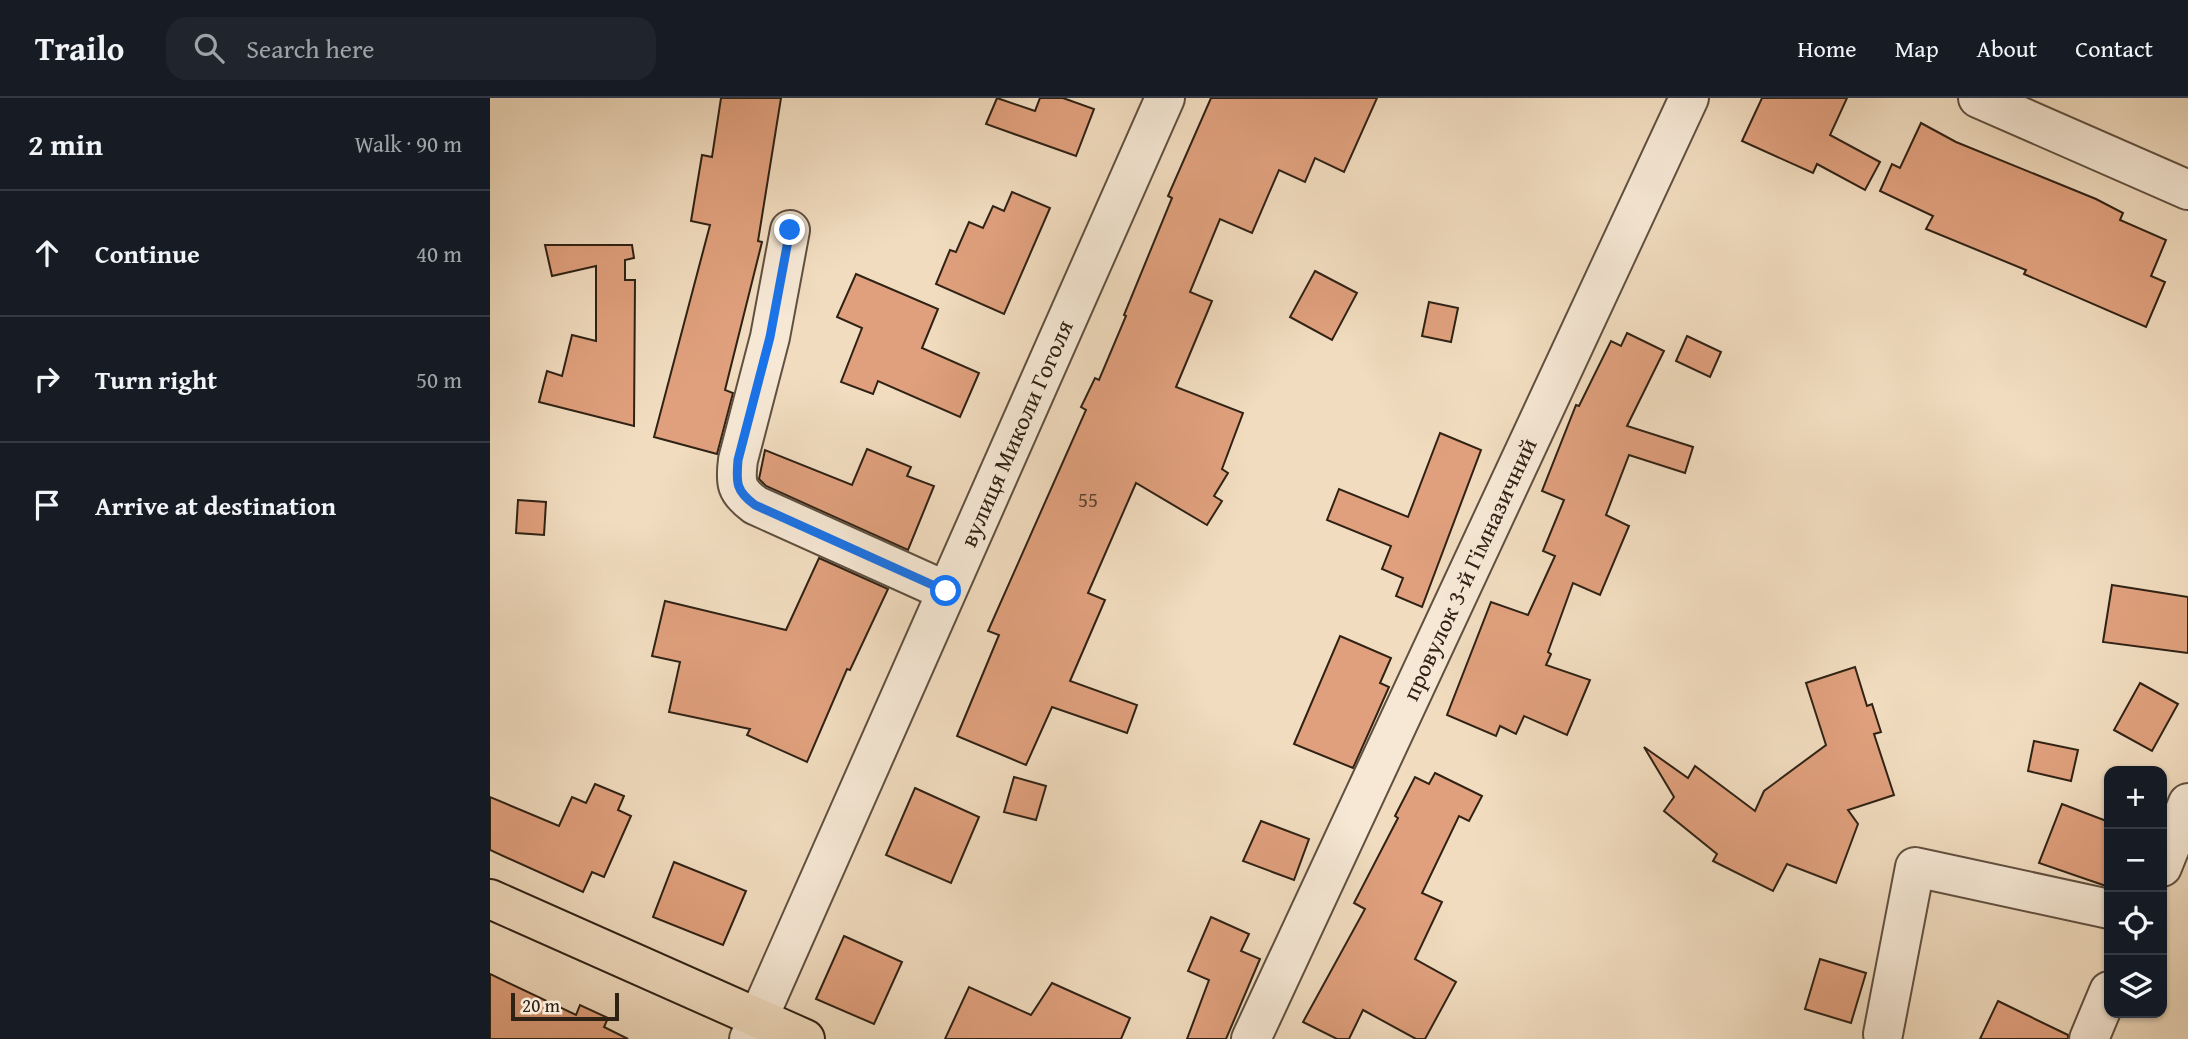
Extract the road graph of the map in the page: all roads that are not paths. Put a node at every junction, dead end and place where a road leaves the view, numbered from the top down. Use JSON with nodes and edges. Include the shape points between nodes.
{"nodes":[{"id":1,"x":1165,"y":98,"type":"edge"},
{"id":2,"x":1689,"y":98,"type":"edge"},
{"id":3,"x":1978,"y":98,"type":"edge"},
{"id":4,"x":2188,"y":190,"type":"edge"},
{"id":5,"x":790,"y":230,"type":"dead end"},
{"id":6,"x":946,"y":591,"type":"junction"},
{"id":7,"x":2188,"y":803,"type":"edge"},
{"id":8,"x":2167,"y":855,"type":"edge"},
{"id":9,"x":490,"y":899,"type":"edge"},
{"id":10,"x":2104,"y":908,"type":"edge"},
{"id":11,"x":2104,"y":1003,"type":"edge"},
{"id":12,"x":754,"y":1029,"type":"edge"},
{"id":13,"x":1883,"y":1034,"type":"dead end"},
{"id":14,"x":805,"y":1039,"type":"edge"},
{"id":15,"x":1251,"y":1039,"type":"edge"},
{"id":16,"x":2089,"y":1039,"type":"edge"}],
"edges":[{"from":1,"to":6,"type":"street","name":"вулиця Миколи Гоголя"},
{"from":2,"to":15,"type":"street","name":"провулок 3-й Гімназичний"},
{"from":3,"to":4,"type":"street"},
{"from":5,"to":6,"type":"street","via":[[770,337],[738,460],[741,495]]},
{"from":6,"to":12,"type":"street","name":"вулиця Миколи Гоголя"},
{"from":7,"to":8,"type":"street"},
{"from":9,"to":12,"type":"main road"},
{"from":10,"to":13,"type":"street","via":[[1915,867]]},
{"from":11,"to":16,"type":"street"},
{"from":12,"to":14,"type":"main road"}]}
